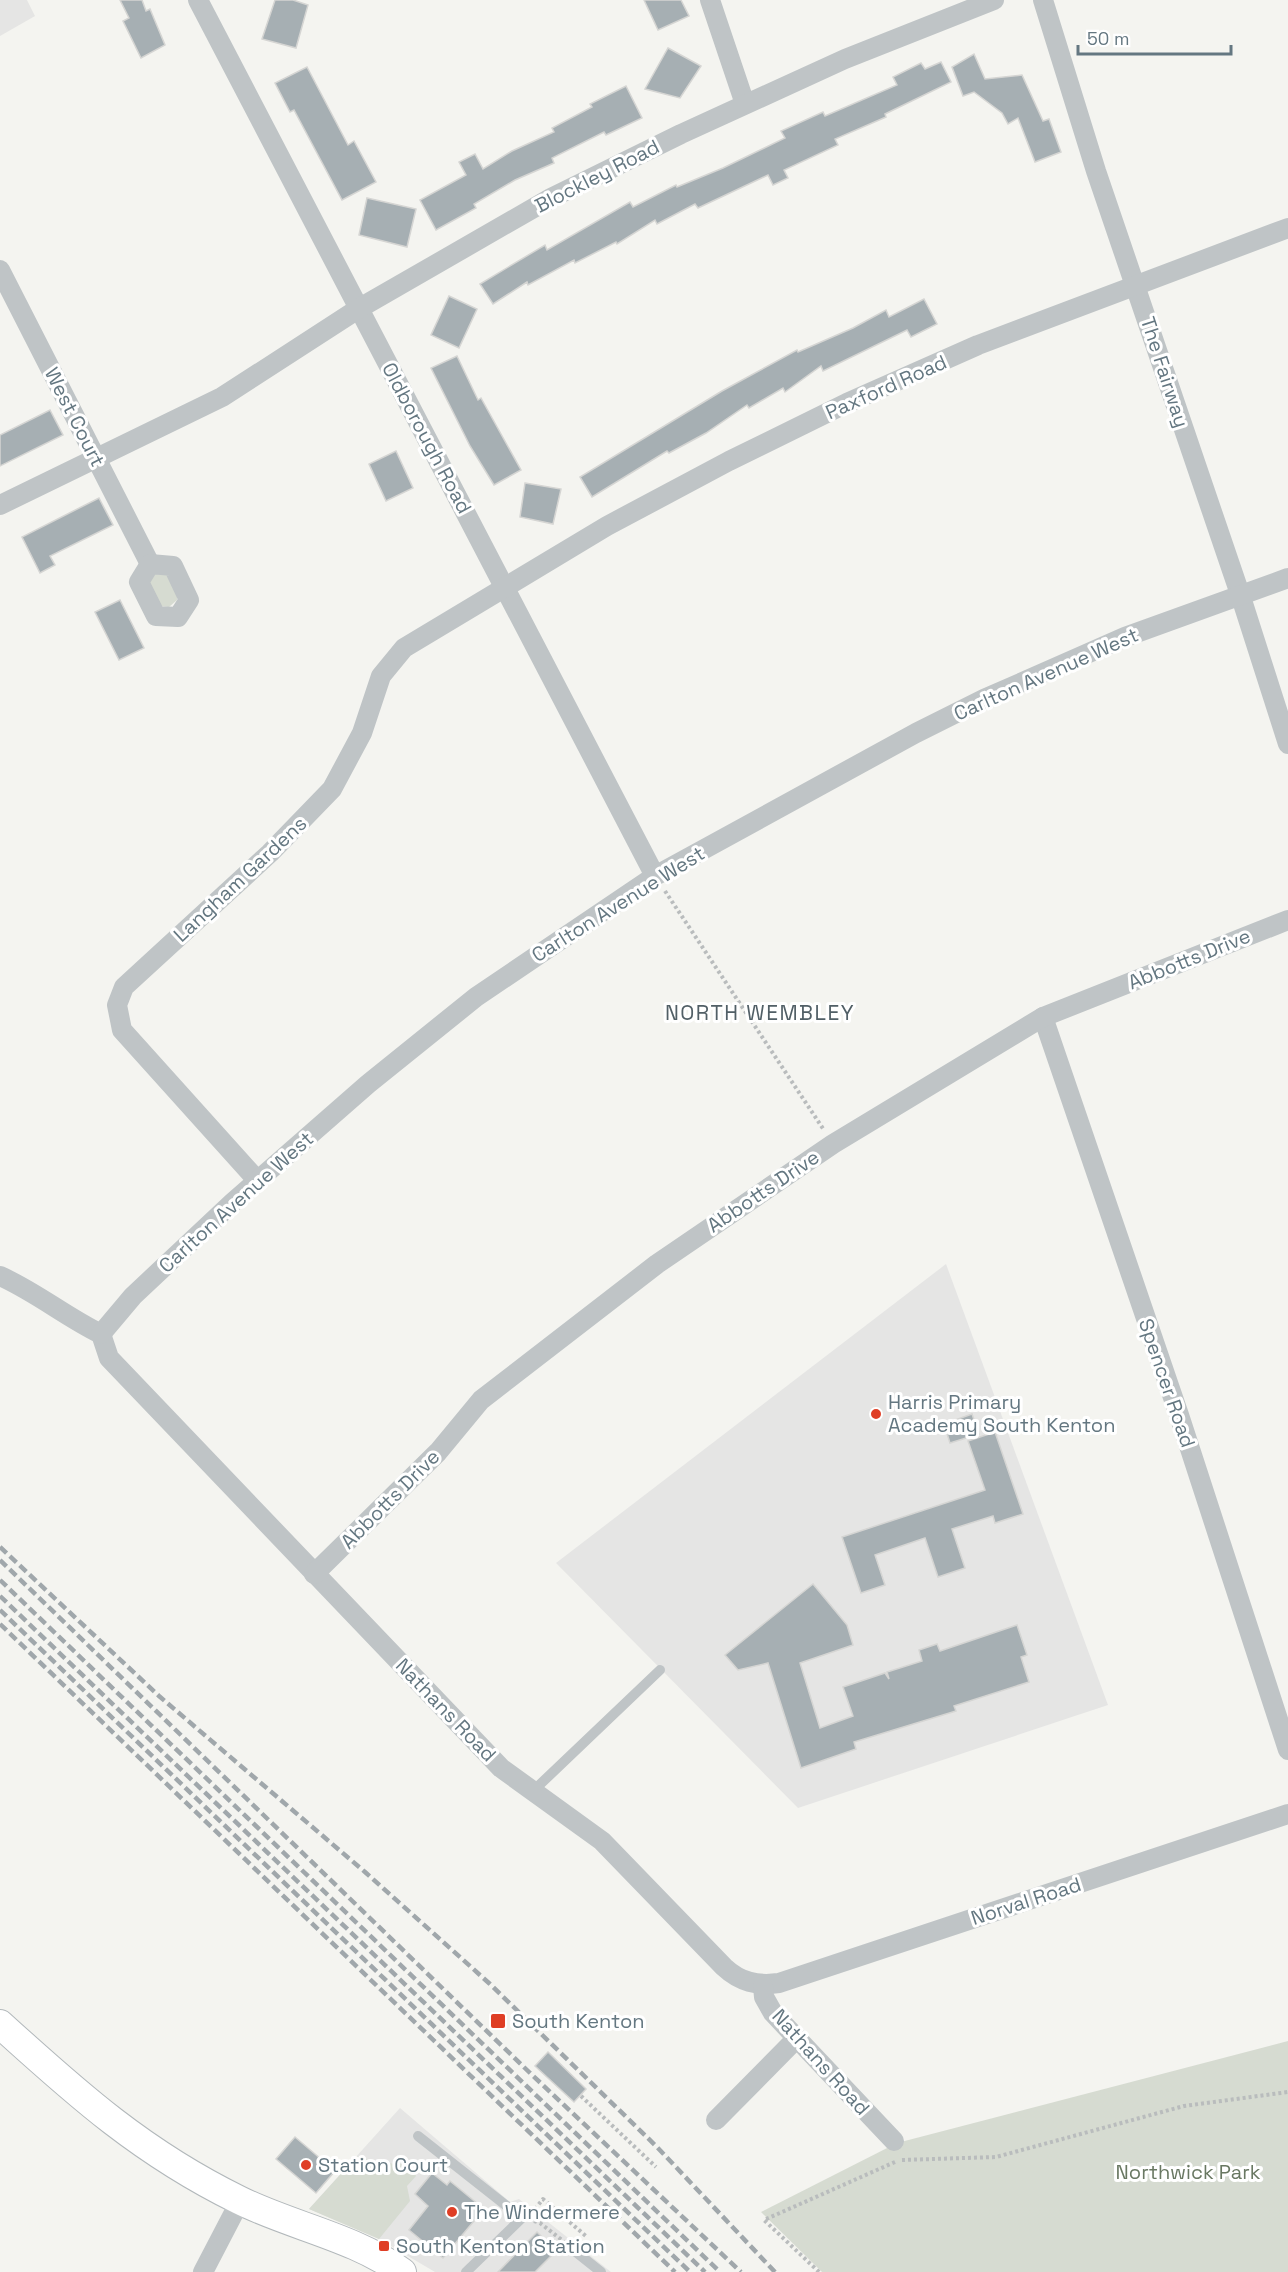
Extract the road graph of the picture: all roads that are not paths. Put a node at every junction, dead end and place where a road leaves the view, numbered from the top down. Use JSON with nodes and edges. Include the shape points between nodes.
{"nodes":[{"id":1,"x":710,"y":0,"type":"edge"},
{"id":2,"x":994,"y":0,"type":"edge"},
{"id":3,"x":1043,"y":0,"type":"edge"},
{"id":4,"x":203,"y":2,"type":"edge"},
{"id":5,"x":745,"y":105,"type":"junction"},
{"id":6,"x":1288,"y":228,"type":"edge"},
{"id":7,"x":0,"y":270,"type":"edge"},
{"id":8,"x":1136,"y":284,"type":"junction"},
{"id":9,"x":358,"y":309,"type":"junction"},
{"id":10,"x":95,"y":457,"type":"junction"},
{"id":11,"x":0,"y":505,"type":"edge"},
{"id":12,"x":150,"y":564,"type":"dead end"},
{"id":13,"x":1288,"y":578,"type":"edge"},
{"id":14,"x":503,"y":587,"type":"junction"},
{"id":15,"x":1240,"y":594,"type":"junction"},
{"id":16,"x":1288,"y":744,"type":"edge"},
{"id":17,"x":655,"y":876,"type":"junction"},
{"id":18,"x":1288,"y":920,"type":"edge"},
{"id":19,"x":1043,"y":1017,"type":"junction"},
{"id":20,"x":256,"y":1180,"type":"junction"},
{"id":21,"x":0,"y":1276,"type":"edge"},
{"id":22,"x":101,"y":1334,"type":"junction"},
{"id":23,"x":314,"y":1574,"type":"junction"},
{"id":24,"x":660,"y":1670,"type":"dead end"},
{"id":25,"x":1288,"y":1750,"type":"edge"},
{"id":26,"x":532,"y":1792,"type":"junction"},
{"id":27,"x":1288,"y":1814,"type":"edge"},
{"id":28,"x":763,"y":1986,"type":"junction"},
{"id":29,"x":0,"y":2024,"type":"edge"},
{"id":30,"x":796,"y":2039,"type":"junction"},
{"id":31,"x":716,"y":2120,"type":"dead end"},
{"id":32,"x":418,"y":2136,"type":"dead end"},
{"id":33,"x":894,"y":2142,"type":"dead end"},
{"id":34,"x":240,"y":2201,"type":"junction"},
{"id":35,"x":576,"y":2252,"type":"road end"},
{"id":36,"x":203,"y":2272,"type":"edge"},
{"id":37,"x":402,"y":2272,"type":"edge"},
{"id":38,"x":466,"y":2272,"type":"edge"},
{"id":39,"x":600,"y":2272,"type":"edge"}],
"edges":[{"from":1,"to":5,"type":"street"},
{"from":2,"to":5,"type":"street","name":"Blockley Road","via":[[845,59]]},
{"from":3,"to":8,"type":"street","name":"The Fairway"},
{"from":4,"to":9,"type":"street","name":"Oldborough Road"},
{"from":5,"to":9,"type":"street","name":"Blockley Road","via":[[551,198]]},
{"from":6,"to":8,"type":"street","name":"Paxford Road"},
{"from":7,"to":10,"type":"street","name":"West Court"},
{"from":8,"to":14,"type":"street","name":"Paxford Road","via":[[978,345],[847,403],[607,526]]},
{"from":8,"to":15,"type":"street","name":"The Fairway"},
{"from":9,"to":10,"type":"street","name":"Blockley Road","via":[[222,397]]},
{"from":9,"to":14,"type":"street","name":"Oldborough Road"},
{"from":10,"to":11,"type":"street","name":"Blockley Road"},
{"from":10,"to":12,"type":"street","name":"West Court"},
{"from":13,"to":15,"type":"street","name":"Carlton Avenue West"},
{"from":14,"to":17,"type":"street","name":"Oldborough Road"},
{"from":14,"to":20,"type":"street","name":"Langham Gardens","via":[[404,648],[381,676],[362,733],[332,789],[270,853],[124,987],[117,1005],[122,1030]]},
{"from":15,"to":16,"type":"street","name":"The Fairway"},
{"from":15,"to":17,"type":"street","name":"Carlton Avenue West","via":[[1125,637],[984,699]]},
{"from":17,"to":20,"type":"street","name":"Carlton Avenue West","via":[[476,997]]},
{"from":18,"to":19,"type":"street","name":"Abbotts Drive"},
{"from":19,"to":23,"type":"street","name":"Abbotts Drive","via":[[833,1143],[657,1263],[480,1400],[438,1452]]},
{"from":19,"to":25,"type":"street","name":"Spencer Road"},
{"from":20,"to":22,"type":"street","name":"Carlton Avenue West","via":[[133,1296]]},
{"from":21,"to":22,"type":"street"},
{"from":22,"to":23,"type":"street","name":"Nathans Road","via":[[109,1358]]},
{"from":23,"to":26,"type":"street","name":"Nathans Road","via":[[501,1768]]},
{"from":24,"to":26,"type":"lane"},
{"from":26,"to":28,"type":"street","name":"Nathans Road","via":[[602,1841],[734,1976]]},
{"from":27,"to":28,"type":"street","name":"Norval Road"},
{"from":28,"to":30,"type":"street","name":"Nathans Road","via":[[773,2013]]},
{"from":29,"to":34,"type":"street","via":[[122,2131],[175,2166]]},
{"from":30,"to":31,"type":"street"},
{"from":30,"to":33,"type":"street","name":"Nathans Road"},
{"from":32,"to":38,"type":"lane","via":[[522,2218]]},
{"from":34,"to":36,"type":"street"},
{"from":34,"to":37,"type":"street","via":[[361,2250]]},
{"from":35,"to":39,"type":"lane"}]}
